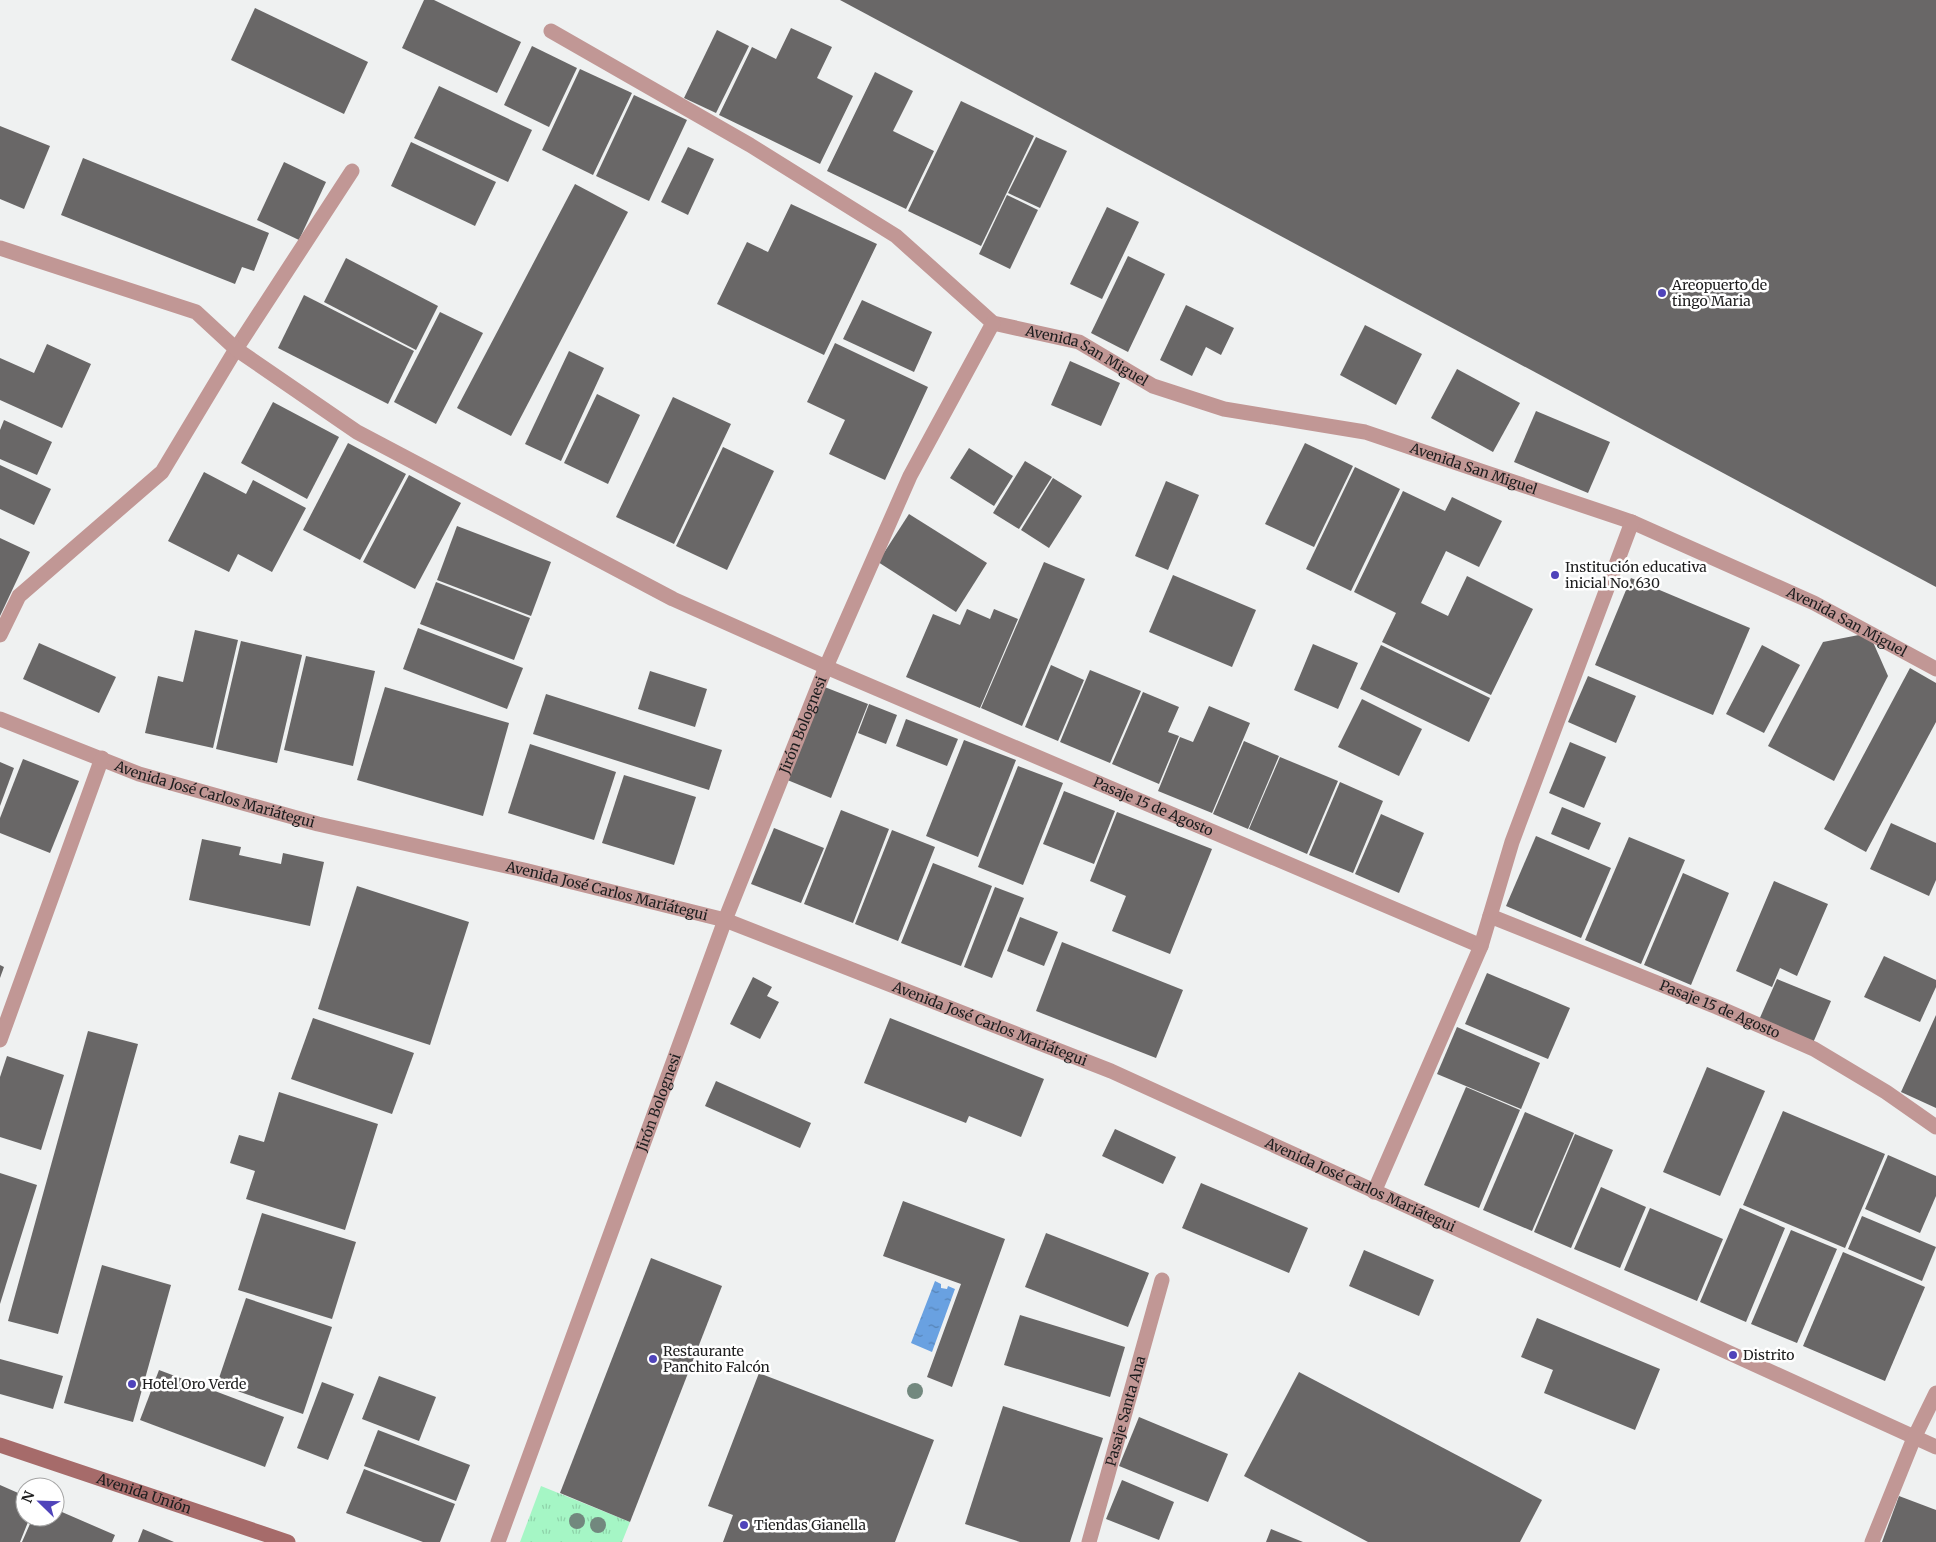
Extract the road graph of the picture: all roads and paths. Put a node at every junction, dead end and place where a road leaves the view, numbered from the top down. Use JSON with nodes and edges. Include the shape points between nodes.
{"nodes":[{"id":1,"x":551,"y":31,"type":"dead end"},
{"id":2,"x":352,"y":171,"type":"dead end"},
{"id":3,"x":0,"y":248,"type":"edge"},
{"id":4,"x":993,"y":323,"type":"junction"},
{"id":5,"x":236,"y":349,"type":"junction"},
{"id":6,"x":1632,"y":522,"type":"junction"},
{"id":7,"x":0,"y":634,"type":"edge"},
{"id":8,"x":826,"y":667,"type":"junction"},
{"id":9,"x":1936,"y":670,"type":"edge"},
{"id":10,"x":0,"y":719,"type":"edge"},
{"id":11,"x":102,"y":758,"type":"junction"},
{"id":12,"x":1490,"y":916,"type":"junction"},
{"id":13,"x":725,"y":920,"type":"junction"},
{"id":14,"x":1481,"y":946,"type":"junction"},
{"id":15,"x":0,"y":1040,"type":"edge"},
{"id":16,"x":1936,"y":1127,"type":"edge"},
{"id":17,"x":1374,"y":1192,"type":"junction"},
{"id":18,"x":1162,"y":1280,"type":"dead end"},
{"id":19,"x":1936,"y":1393,"type":"edge"},
{"id":20,"x":1914,"y":1438,"type":"junction"},
{"id":21,"x":0,"y":1445,"type":"edge"},
{"id":22,"x":1936,"y":1447,"type":"edge"},
{"id":23,"x":288,"y":1542,"type":"edge"},
{"id":24,"x":498,"y":1542,"type":"edge"},
{"id":25,"x":1089,"y":1542,"type":"edge"},
{"id":26,"x":1872,"y":1542,"type":"edge"}],
"edges":[{"from":1,"to":4,"type":"street","via":[[750,145],[896,236]]},
{"from":2,"to":5,"type":"street"},
{"from":3,"to":5,"type":"street","name":"Pasaje 15 de Agosto","via":[[196,312]]},
{"from":4,"to":6,"type":"street","name":"Avenida San Miguel","via":[[1079,342],[1153,386],[1224,409],[1365,432]]},
{"from":4,"to":8,"type":"street","name":"Jirón Bolognesi","via":[[910,476]]},
{"from":5,"to":7,"type":"street","via":[[162,472],[19,596]]},
{"from":5,"to":8,"type":"street","name":"Pasaje 15 de Agosto","via":[[357,432],[673,599]]},
{"from":6,"to":9,"type":"street","name":"Avenida San Miguel","via":[[1814,603]]},
{"from":6,"to":12,"type":"street","via":[[1512,842]]},
{"from":8,"to":13,"type":"street","name":"Jirón Bolognesi"},
{"from":8,"to":14,"type":"street","name":"Pasaje 15 de Agosto"},
{"from":10,"to":11,"type":"street","name":"Avenida José Carlos Mariátegui"},
{"from":11,"to":13,"type":"street","name":"Avenida José Carlos Mariátegui","via":[[139,774],[318,824],[524,870]]},
{"from":11,"to":15,"type":"street"},
{"from":12,"to":14,"type":"street"},
{"from":12,"to":16,"type":"street","name":"Pasaje 15 de Agosto","via":[[1814,1049],[1886,1092]]},
{"from":13,"to":17,"type":"street","name":"Avenida José Carlos Mariátegui","via":[[1111,1071]]},
{"from":13,"to":24,"type":"street","name":"Jirón Bolognesi"},
{"from":14,"to":17,"type":"street"},
{"from":17,"to":20,"type":"street","name":"Avenida José Carlos Mariátegui"},
{"from":18,"to":25,"type":"street","name":"Pasaje Santa Ana"},
{"from":19,"to":20,"type":"street"},
{"from":20,"to":22,"type":"street","name":"Avenida José Carlos Mariátegui"},
{"from":20,"to":26,"type":"street"},
{"from":21,"to":23,"type":"main road","name":"Avenida Unión"}]}
